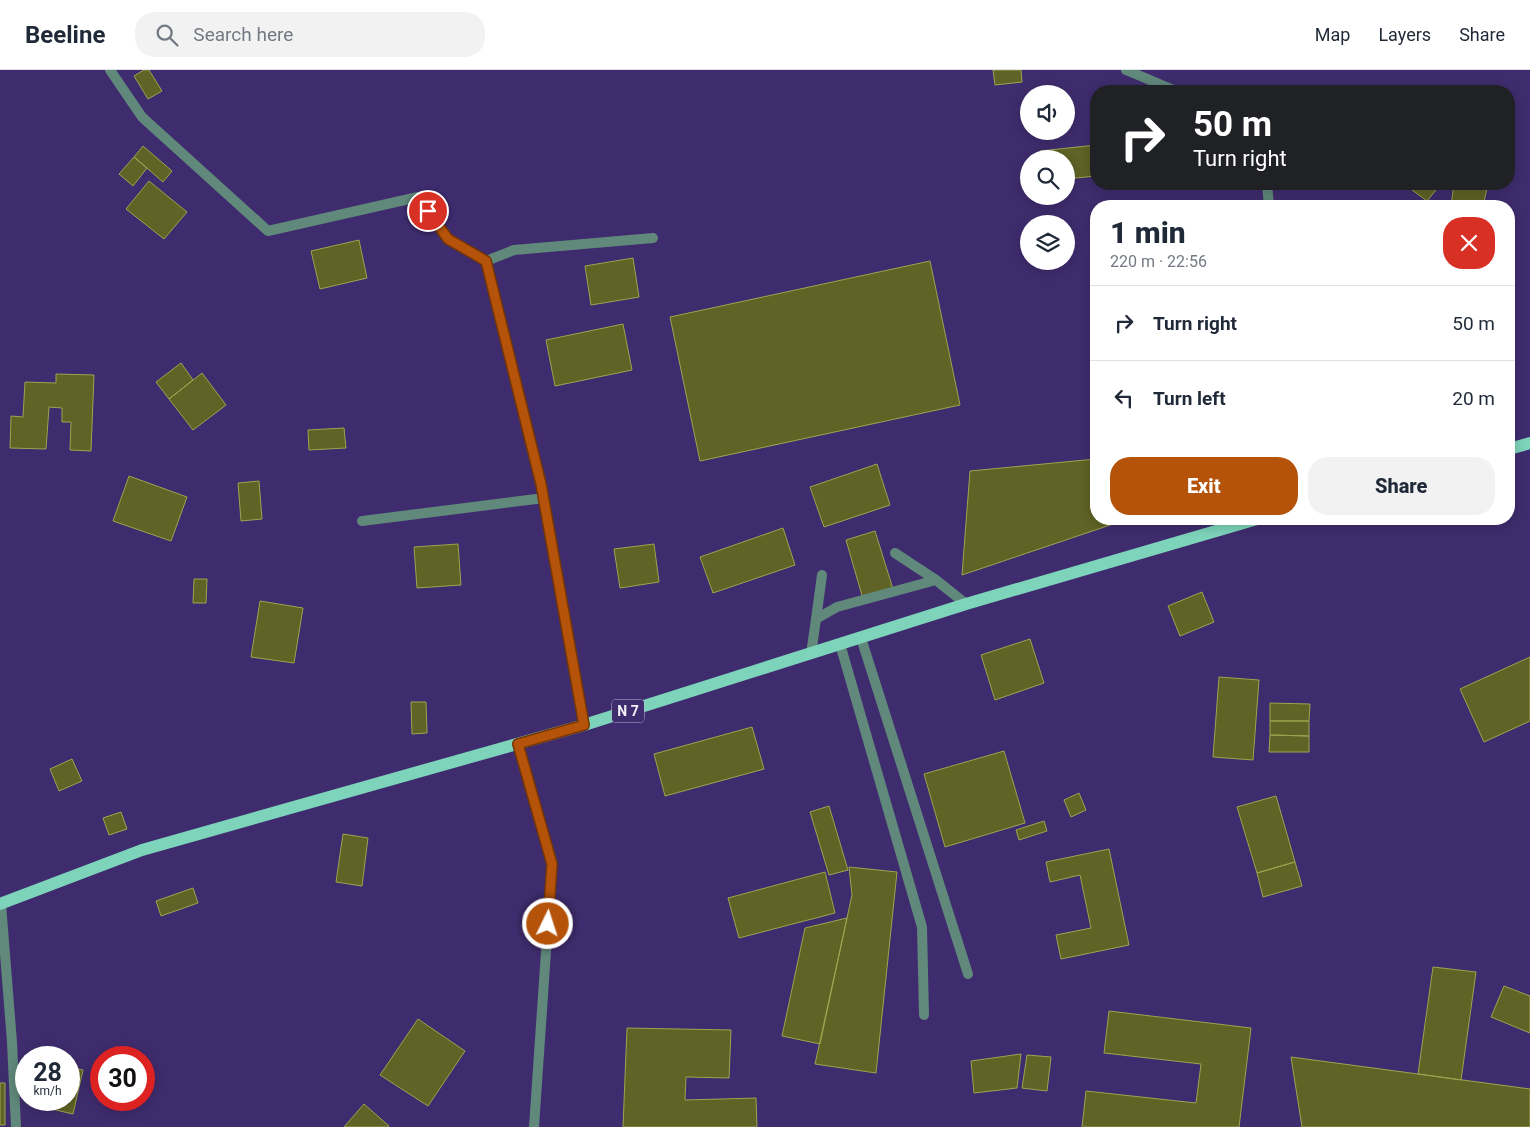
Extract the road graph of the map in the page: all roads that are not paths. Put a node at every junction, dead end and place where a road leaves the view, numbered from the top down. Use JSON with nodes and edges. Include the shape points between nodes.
{"nodes":[{"id":1,"x":110,"y":70,"type":"edge"},
{"id":2,"x":1126,"y":70,"type":"edge"},
{"id":3,"x":1162,"y":85,"type":"edge"},
{"id":4,"x":653,"y":238,"type":"dead end"},
{"id":5,"x":486,"y":261,"type":"junction"},
{"id":6,"x":1530,"y":443,"type":"edge"},
{"id":7,"x":1515,"y":447,"type":"edge"},
{"id":8,"x":544,"y":498,"type":"junction"},
{"id":9,"x":362,"y":521,"type":"dead end"},
{"id":10,"x":1236,"y":525,"type":"edge"},
{"id":11,"x":895,"y":553,"type":"dead end"},
{"id":12,"x":822,"y":575,"type":"dead end"},
{"id":13,"x":936,"y":580,"type":"junction"},
{"id":14,"x":966,"y":604,"type":"junction"},
{"id":15,"x":816,"y":620,"type":"junction"},
{"id":16,"x":862,"y":638,"type":"junction"},
{"id":17,"x":840,"y":644,"type":"junction"},
{"id":18,"x":811,"y":654,"type":"junction"},
{"id":19,"x":584,"y":725,"type":"junction"},
{"id":20,"x":518,"y":744,"type":"junction"},
{"id":21,"x":0,"y":904,"type":"edge"},
{"id":22,"x":968,"y":974,"type":"dead end"},
{"id":23,"x":924,"y":1015,"type":"dead end"},
{"id":24,"x":16,"y":1127,"type":"edge"},
{"id":25,"x":534,"y":1127,"type":"edge"}],
"edges":[{"from":1,"to":5,"type":"street","via":[[142,117],[268,231],[418,197],[448,239]]},
{"from":2,"to":3,"type":"street"},
{"from":4,"to":5,"type":"street","via":[[514,250]]},
{"from":5,"to":8,"type":"street"},
{"from":6,"to":7,"type":"main road"},
{"from":8,"to":9,"type":"street"},
{"from":8,"to":19,"type":"street"},
{"from":10,"to":14,"type":"main road","number":"N 7"},
{"from":11,"to":13,"type":"street"},
{"from":12,"to":15,"type":"street"},
{"from":13,"to":14,"type":"street"},
{"from":13,"to":15,"type":"street","via":[[837,608]]},
{"from":14,"to":16,"type":"main road","number":"N 7"},
{"from":15,"to":18,"type":"street"},
{"from":16,"to":17,"type":"main road","number":"N 7"},
{"from":16,"to":22,"type":"street"},
{"from":17,"to":18,"type":"main road","number":"N 7"},
{"from":17,"to":23,"type":"street","via":[[922,927]]},
{"from":18,"to":19,"type":"main road","number":"N 7"},
{"from":19,"to":20,"type":"main road","number":"N 7"},
{"from":20,"to":21,"type":"main road","number":"N 7","via":[[142,850]]},
{"from":20,"to":25,"type":"street","via":[[552,864]]},
{"from":21,"to":24,"type":"street"}]}
